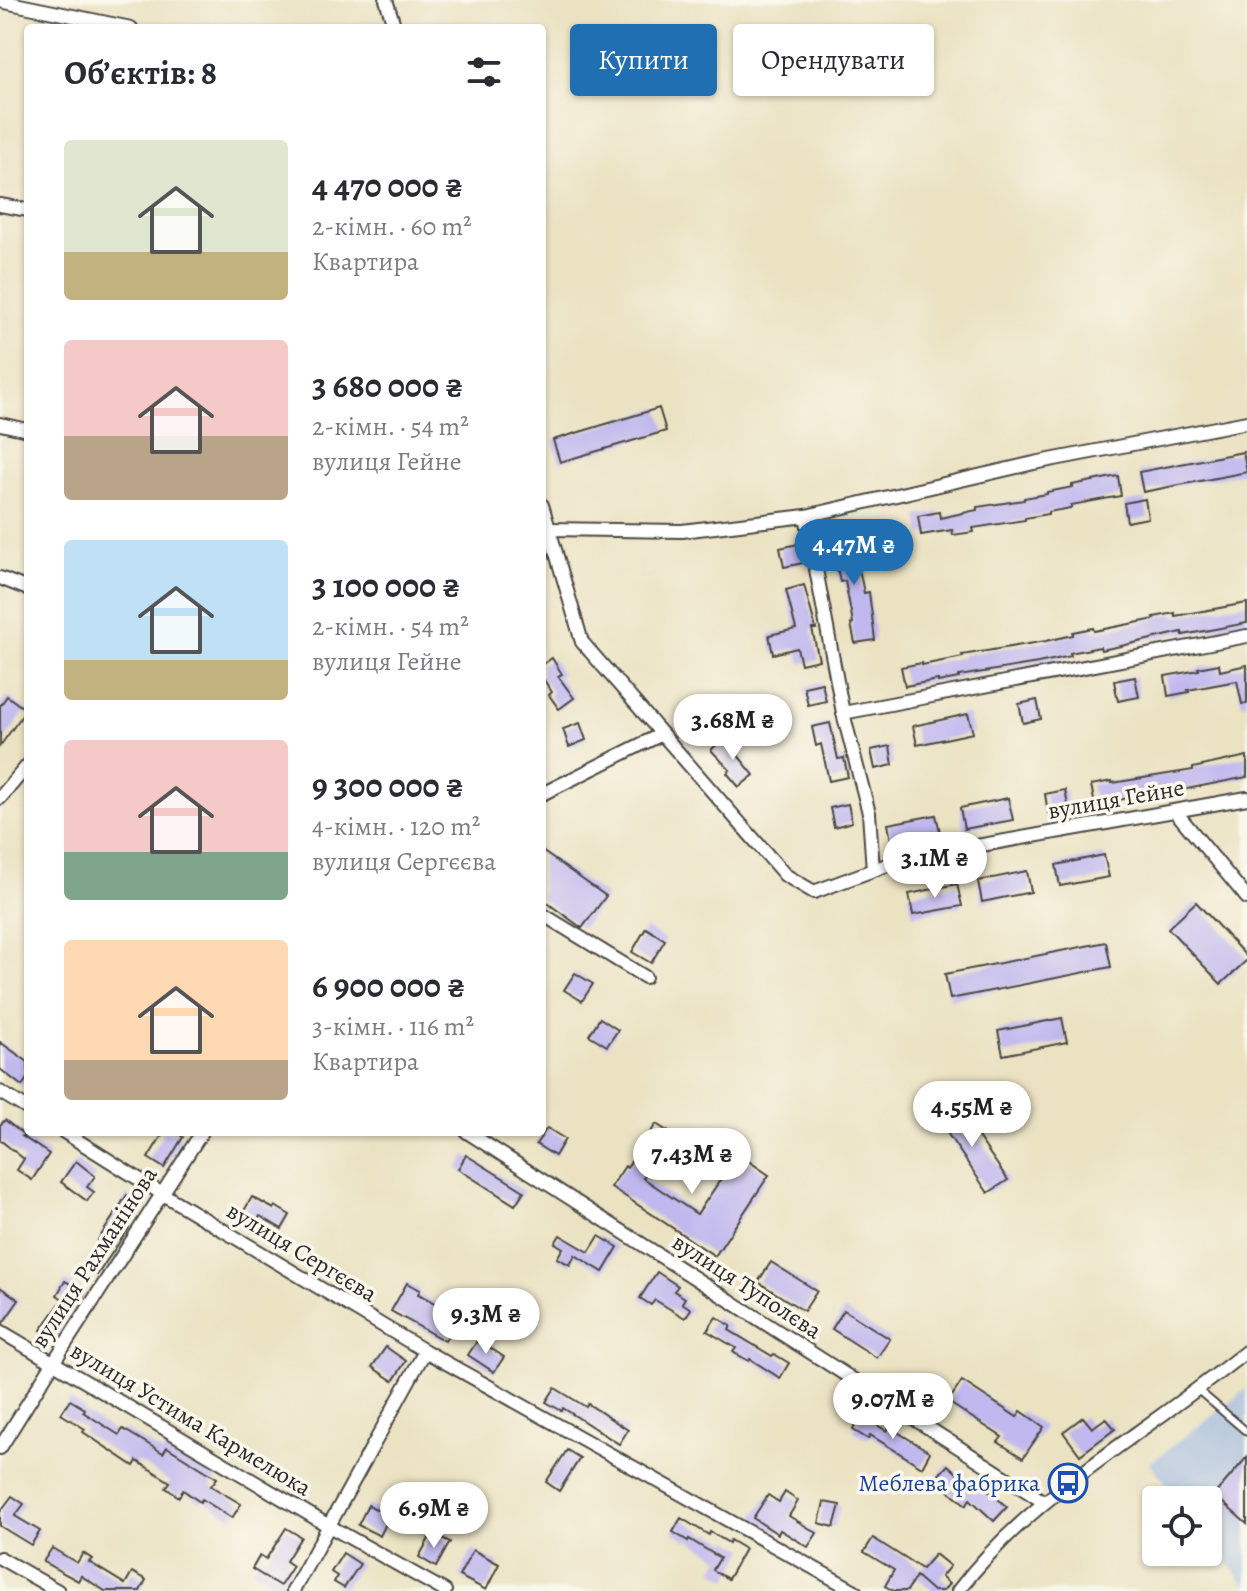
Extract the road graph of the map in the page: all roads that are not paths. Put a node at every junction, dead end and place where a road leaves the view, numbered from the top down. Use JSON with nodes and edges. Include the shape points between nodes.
{"nodes":[{"id":1,"x":386,"y":0,"type":"edge"},
{"id":2,"x":0,"y":1,"type":"edge"},
{"id":3,"x":112,"y":24,"type":"edge"},
{"id":4,"x":394,"y":24,"type":"edge"},
{"id":5,"x":0,"y":205,"type":"edge"},
{"id":6,"x":24,"y":209,"type":"edge"},
{"id":7,"x":1247,"y":422,"type":"edge"},
{"id":8,"x":0,"y":424,"type":"edge"},
{"id":9,"x":24,"y":429,"type":"edge"},
{"id":10,"x":806,"y":516,"type":"junction"},
{"id":11,"x":546,"y":519,"type":"edge"},
{"id":12,"x":549,"y":529,"type":"junction"},
{"id":13,"x":0,"y":578,"type":"edge"},
{"id":14,"x":24,"y":587,"type":"edge"},
{"id":15,"x":1247,"y":636,"type":"edge"},
{"id":16,"x":843,"y":713,"type":"junction"},
{"id":17,"x":662,"y":734,"type":"junction"},
{"id":18,"x":24,"y":770,"type":"edge"},
{"id":19,"x":546,"y":792,"type":"edge"},
{"id":20,"x":0,"y":798,"type":"edge"},
{"id":21,"x":1247,"y":798,"type":"edge"},
{"id":22,"x":1175,"y":811,"type":"junction"},
{"id":23,"x":873,"y":870,"type":"junction"},
{"id":24,"x":1247,"y":898,"type":"edge"},
{"id":25,"x":546,"y":916,"type":"edge"},
{"id":26,"x":645,"y":977,"type":"dead end"},
{"id":27,"x":0,"y":1092,"type":"edge"},
{"id":28,"x":24,"y":1107,"type":"edge"},
{"id":29,"x":70,"y":1136,"type":"edge"},
{"id":30,"x":199,"y":1136,"type":"edge"},
{"id":31,"x":473,"y":1136,"type":"edge"},
{"id":32,"x":161,"y":1193,"type":"junction"},
{"id":33,"x":0,"y":1331,"type":"edge"},
{"id":34,"x":425,"y":1351,"type":"junction"},
{"id":35,"x":1247,"y":1351,"type":"edge"},
{"id":36,"x":53,"y":1363,"type":"junction"},
{"id":37,"x":1198,"y":1390,"type":"junction"},
{"id":38,"x":1247,"y":1432,"type":"edge"},
{"id":39,"x":0,"y":1448,"type":"edge"},
{"id":40,"x":1044,"y":1502,"type":"junction"},
{"id":41,"x":329,"y":1526,"type":"junction"},
{"id":42,"x":0,"y":1558,"type":"edge"},
{"id":43,"x":58,"y":1591,"type":"edge"},
{"id":44,"x":293,"y":1591,"type":"edge"},
{"id":45,"x":445,"y":1591,"type":"edge"},
{"id":46,"x":855,"y":1591,"type":"edge"},
{"id":47,"x":958,"y":1591,"type":"edge"}],
"edges":[{"from":1,"to":4,"type":"street"},
{"from":2,"to":3,"type":"street"},
{"from":5,"to":6,"type":"street"},
{"from":7,"to":10,"type":"street","via":[[1034,463]]},
{"from":8,"to":9,"type":"street"},
{"from":10,"to":12,"type":"street","via":[[682,531]]},
{"from":10,"to":16,"type":"street"},
{"from":11,"to":12,"type":"street","name":"вулиця Гейне"},
{"from":12,"to":17,"type":"street","name":"вулиця Гейне","via":[[582,642]]},
{"from":13,"to":14,"type":"street"},
{"from":15,"to":16,"type":"street"},
{"from":16,"to":23,"type":"street","via":[[869,813]]},
{"from":17,"to":19,"type":"street"},
{"from":17,"to":23,"type":"street","name":"вулиця Гейне","via":[[785,875],[814,892]]},
{"from":18,"to":20,"type":"street"},
{"from":21,"to":22,"type":"street","name":"вулиця Гейне"},
{"from":22,"to":23,"type":"street","name":"вулиця Гейне","via":[[903,859]]},
{"from":22,"to":24,"type":"street"},
{"from":25,"to":26,"type":"street"},
{"from":27,"to":28,"type":"street"},
{"from":29,"to":32,"type":"street","name":"вулиця Сергєєва"},
{"from":30,"to":32,"type":"street","name":"вулиця Рахманінова"},
{"from":31,"to":40,"type":"street","name":"вулиця Туполєва"},
{"from":32,"to":34,"type":"street","name":"вулиця Сергєєва"},
{"from":32,"to":36,"type":"street","name":"вулиця Рахманінова"},
{"from":33,"to":36,"type":"street","name":"вулиця Устима Кармелюка"},
{"from":34,"to":41,"type":"street"},
{"from":34,"to":46,"type":"street","name":"вулиця Сергєєва"},
{"from":35,"to":37,"type":"street"},
{"from":36,"to":39,"type":"street","name":"вулиця Рахманінова"},
{"from":36,"to":41,"type":"street","name":"вулиця Устима Кармелюка"},
{"from":37,"to":38,"type":"lane"},
{"from":37,"to":40,"type":"street"},
{"from":40,"to":47,"type":"street"},
{"from":41,"to":44,"type":"street"},
{"from":41,"to":45,"type":"street","name":"вулиця Устима Кармелюка"},
{"from":42,"to":43,"type":"street"}]}
